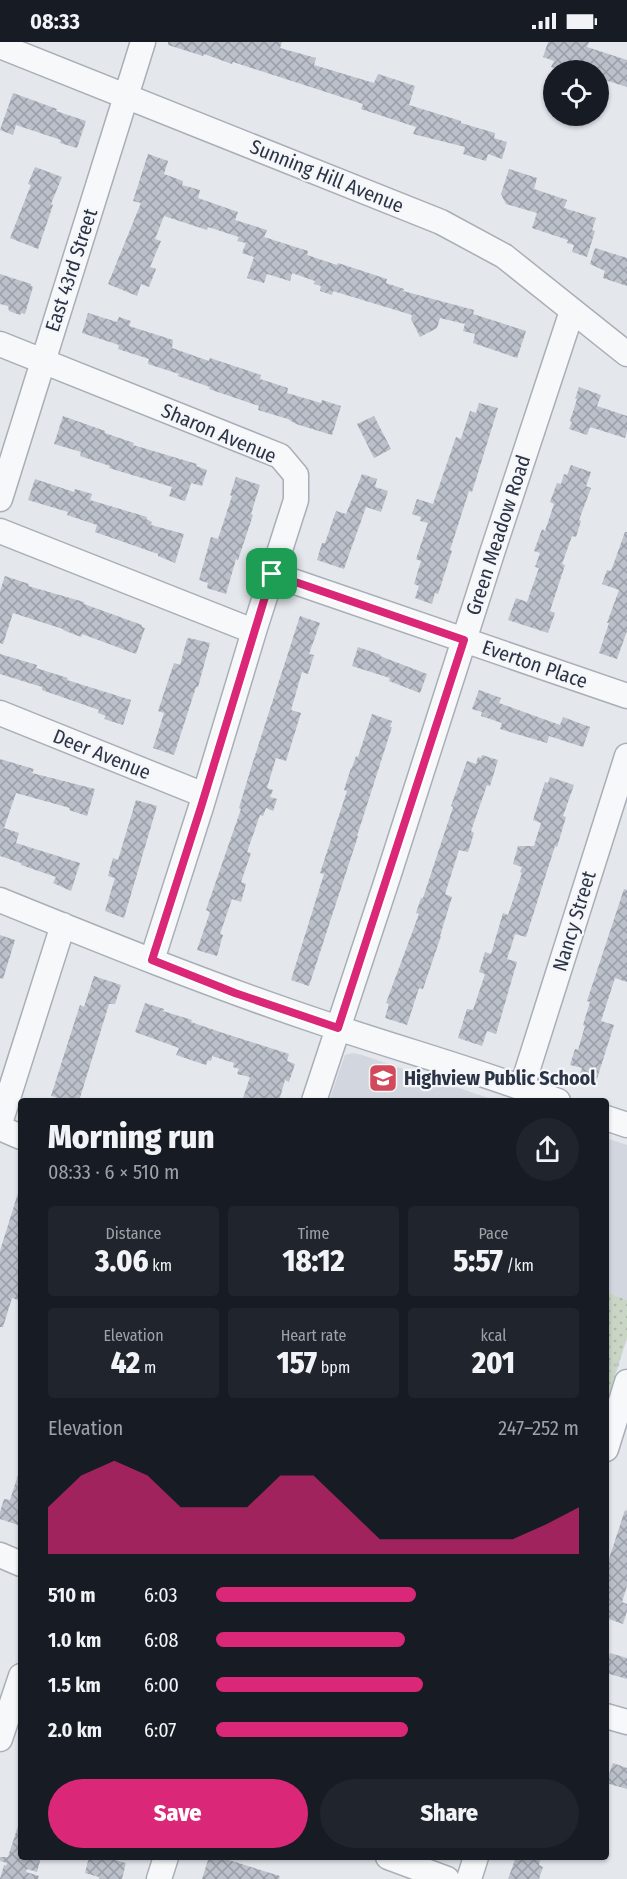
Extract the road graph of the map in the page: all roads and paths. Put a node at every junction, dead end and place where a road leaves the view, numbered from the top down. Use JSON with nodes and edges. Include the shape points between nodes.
{"nodes":[{"id":1,"x":143,"y":42,"type":"edge"},
{"id":2,"x":0,"y":46,"type":"edge"},
{"id":3,"x":126,"y":97,"type":"junction"},
{"id":4,"x":572,"y":311,"type":"junction"},
{"id":5,"x":0,"y":344,"type":"edge"},
{"id":6,"x":627,"y":354,"type":"edge"},
{"id":7,"x":42,"y":361,"type":"junction"},
{"id":8,"x":0,"y":499,"type":"edge"},
{"id":9,"x":0,"y":531,"type":"edge"},
{"id":10,"x":272,"y":574,"type":"junction"},
{"id":11,"x":253,"y":631,"type":"junction"},
{"id":12,"x":464,"y":640,"type":"junction"},
{"id":13,"x":627,"y":696,"type":"edge"},
{"id":14,"x":0,"y":713,"type":"edge"},
{"id":15,"x":627,"y":756,"type":"edge"},
{"id":16,"x":204,"y":795,"type":"junction"},
{"id":17,"x":0,"y":900,"type":"edge"},
{"id":18,"x":63,"y":925,"type":"junction"},
{"id":19,"x":152,"y":960,"type":"junction"},
{"id":20,"x":338,"y":1028,"type":"junction"},
{"id":21,"x":522,"y":1087,"type":"junction"},
{"id":22,"x":315,"y":1098,"type":"edge"},
{"id":23,"x":550,"y":1098,"type":"edge"},
{"id":24,"x":609,"y":1119,"type":"edge"},
{"id":25,"x":0,"y":1123,"type":"edge"},
{"id":26,"x":627,"y":1125,"type":"edge"},
{"id":27,"x":0,"y":1128,"type":"edge"},
{"id":28,"x":18,"y":1136,"type":"edge"},
{"id":29,"x":627,"y":1382,"type":"edge"},
{"id":30,"x":609,"y":1439,"type":"edge"},
{"id":31,"x":0,"y":1555,"type":"edge"},
{"id":32,"x":18,"y":1563,"type":"edge"},
{"id":33,"x":18,"y":1685,"type":"edge"},
{"id":34,"x":609,"y":1717,"type":"edge"},
{"id":35,"x":627,"y":1722,"type":"edge"},
{"id":36,"x":0,"y":1740,"type":"edge"},
{"id":37,"x":165,"y":1860,"type":"edge"},
{"id":38,"x":396,"y":1860,"type":"edge"},
{"id":39,"x":475,"y":1860,"type":"edge"},
{"id":40,"x":159,"y":1879,"type":"edge"},
{"id":41,"x":447,"y":1879,"type":"edge"},
{"id":42,"x":469,"y":1879,"type":"edge"}],
"edges":[{"from":1,"to":3,"type":"street","name":"East 43rd Street"},
{"from":2,"to":3,"type":"street","name":"Sunning Hill Avenue"},
{"from":3,"to":4,"type":"street","name":"Sunning Hill Avenue","via":[[441,222],[504,256]]},
{"from":3,"to":7,"type":"street","name":"East 43rd Street"},
{"from":4,"to":6,"type":"street","name":"Sunning Hill Avenue"},
{"from":4,"to":12,"type":"street","name":"Green Meadow Road"},
{"from":5,"to":7,"type":"street","name":"Sharon Avenue"},
{"from":7,"to":8,"type":"street","name":"East 43rd Street"},
{"from":7,"to":10,"type":"street","name":"Sharon Avenue","via":[[280,456],[296,475],[296,500]]},
{"from":9,"to":11,"type":"street"},
{"from":10,"to":11,"type":"street","name":"Sharon Avenue"},
{"from":10,"to":12,"type":"street","name":"Everton Place"},
{"from":11,"to":16,"type":"street","name":"Sharon Avenue"},
{"from":12,"to":13,"type":"street","name":"Everton Place"},
{"from":12,"to":20,"type":"street","name":"Green Meadow Road"},
{"from":14,"to":16,"type":"street","name":"Deer Avenue"},
{"from":15,"to":21,"type":"street","name":"Nancy Street"},
{"from":16,"to":19,"type":"street","name":"Sharon Avenue"},
{"from":17,"to":18,"type":"street"},
{"from":18,"to":19,"type":"street"},
{"from":18,"to":25,"type":"street"},
{"from":19,"to":20,"type":"street"},
{"from":20,"to":21,"type":"street"},
{"from":20,"to":22,"type":"street","name":"Green Meadow Road"},
{"from":21,"to":23,"type":"street"},
{"from":24,"to":26,"type":"street"},
{"from":27,"to":28,"type":"street"},
{"from":29,"to":30,"type":"street"},
{"from":31,"to":32,"type":"street"},
{"from":33,"to":36,"type":"street"},
{"from":34,"to":35,"type":"street"},
{"from":37,"to":40,"type":"street"},
{"from":38,"to":41,"type":"street"},
{"from":39,"to":42,"type":"street"}]}
